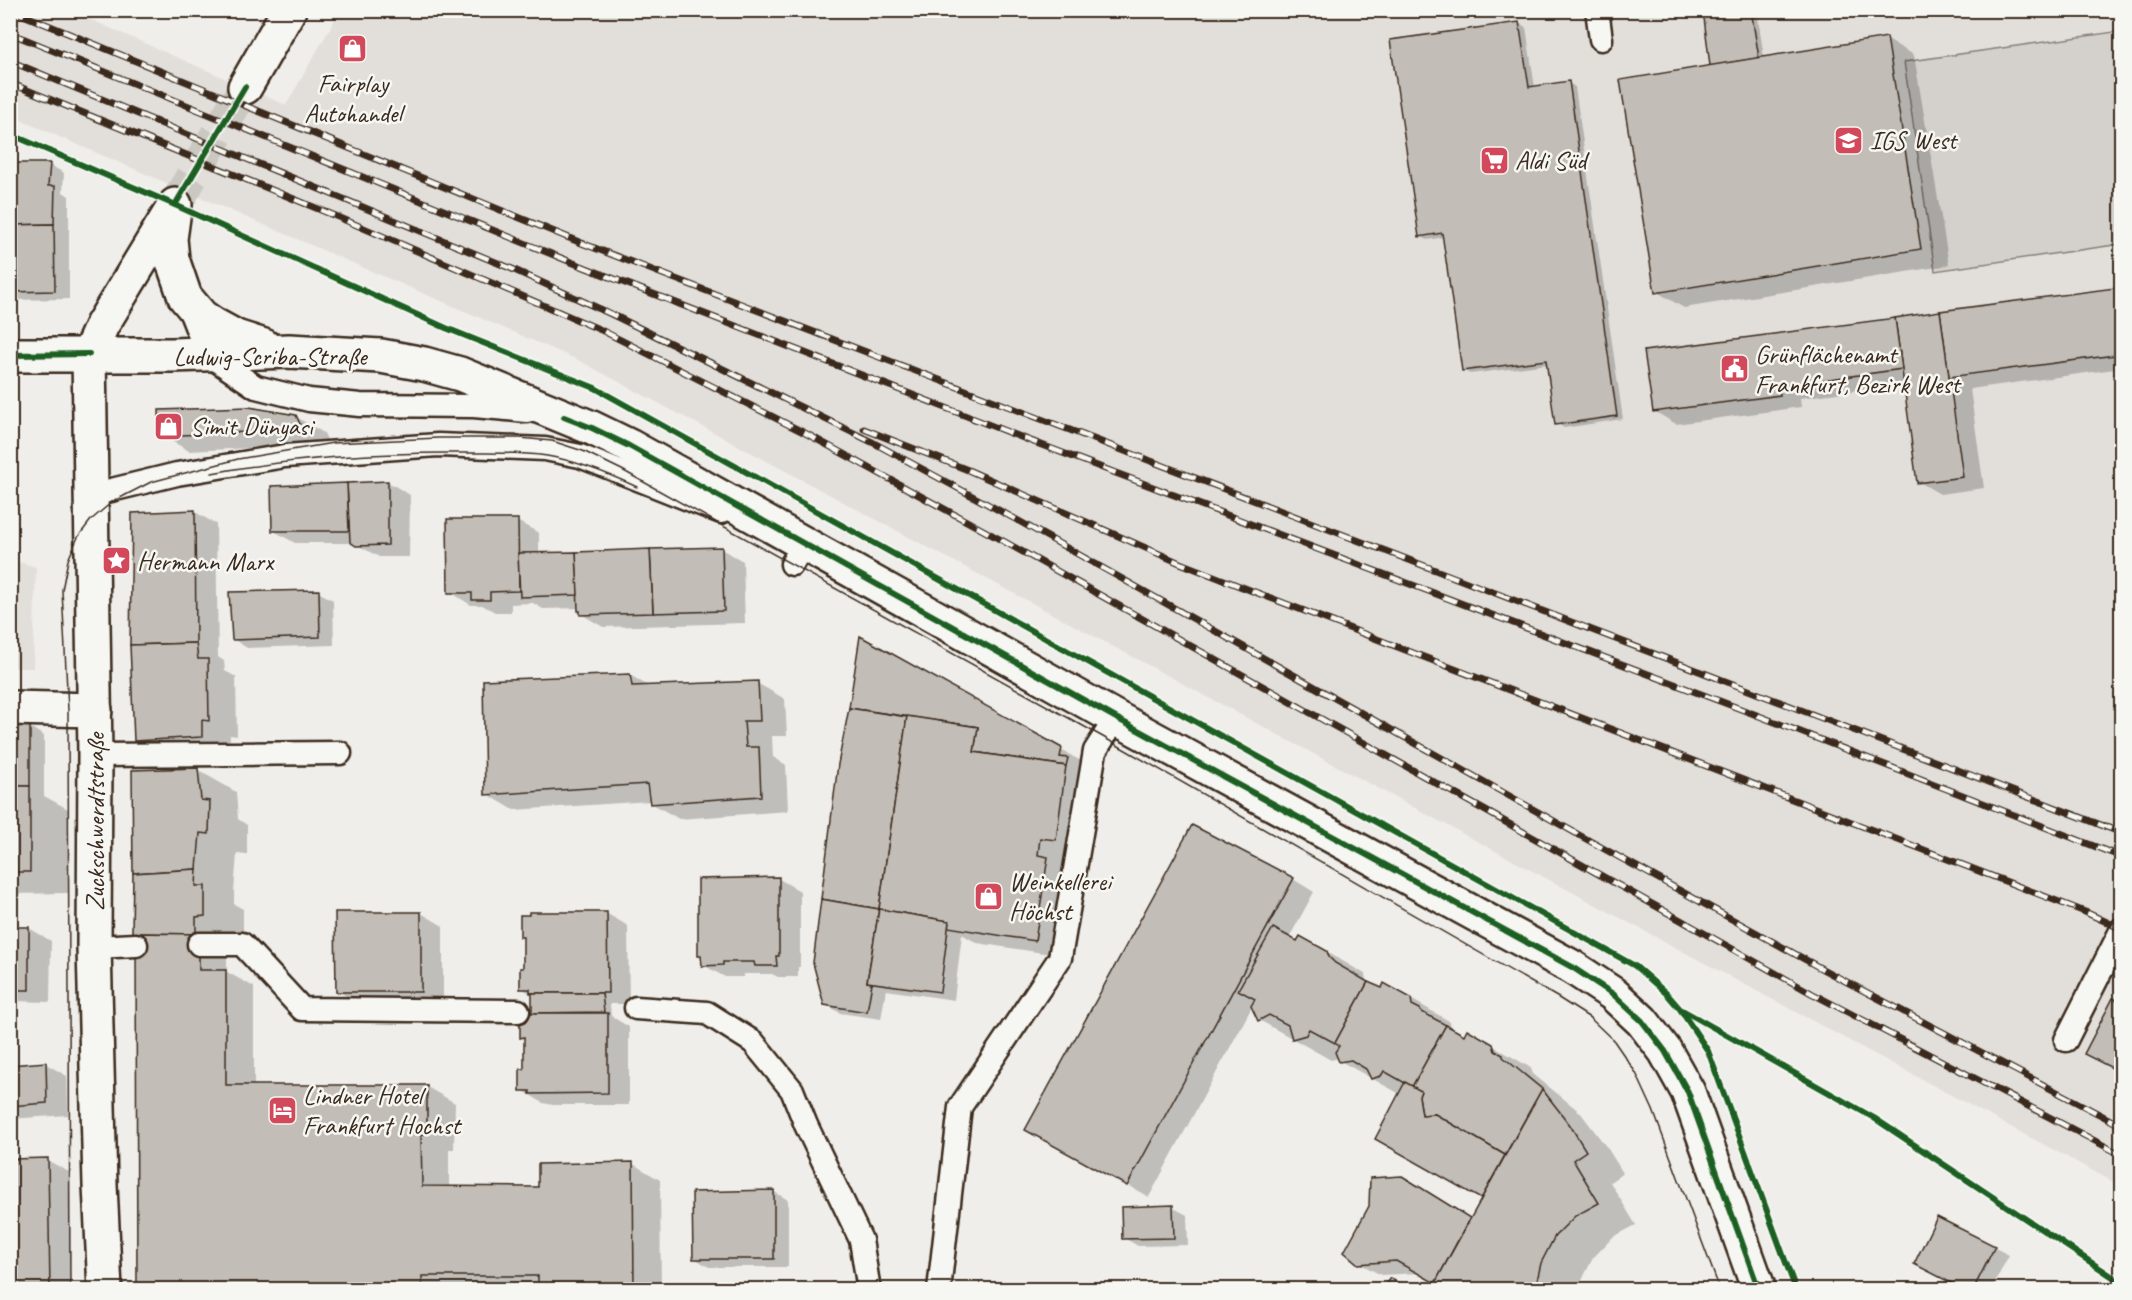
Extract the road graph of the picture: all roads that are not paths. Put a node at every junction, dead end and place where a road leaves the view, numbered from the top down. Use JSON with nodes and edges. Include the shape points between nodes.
{"nodes":[{"id":1,"x":289,"y":10,"type":"edge"},
{"id":2,"x":1597,"y":10,"type":"edge"},
{"id":3,"x":1601,"y":39,"type":"dead end"},
{"id":4,"x":245,"y":87,"type":"tunnel mouth"},
{"id":5,"x":184,"y":297,"type":"junction"},
{"id":6,"x":290,"y":351,"type":"junction"},
{"id":7,"x":89,"y":354,"type":"junction"},
{"id":8,"x":207,"y":354,"type":"junction"},
{"id":9,"x":10,"y":356,"type":"edge"},
{"id":10,"x":564,"y":417,"type":"junction"},
{"id":11,"x":91,"y":495,"type":"junction"},
{"id":12,"x":798,"y":554,"type":"junction"},
{"id":13,"x":10,"y":708,"type":"edge"},
{"id":14,"x":95,"y":710,"type":"junction"},
{"id":15,"x":1116,"y":718,"type":"junction"},
{"id":16,"x":340,"y":753,"type":"dead end"},
{"id":17,"x":95,"y":755,"type":"junction"},
{"id":18,"x":2121,"y":929,"type":"edge"},
{"id":19,"x":199,"y":944,"type":"dead end"},
{"id":20,"x":136,"y":945,"type":"dead end"},
{"id":21,"x":94,"y":947,"type":"junction"},
{"id":22,"x":636,"y":1008,"type":"dead end"},
{"id":23,"x":518,"y":1011,"type":"dead end"},
{"id":24,"x":2066,"y":1040,"type":"dead end"},
{"id":25,"x":105,"y":1290,"type":"edge"},
{"id":26,"x":869,"y":1290,"type":"edge"},
{"id":27,"x":939,"y":1290,"type":"edge"},
{"id":28,"x":1759,"y":1290,"type":"edge"}],
"edges":[{"from":1,"to":4,"type":"main road"},
{"from":2,"to":3,"type":"lane"},
{"from":5,"to":6,"type":"main road","via":[[201,316],[236,337]]},
{"from":5,"to":7,"type":"main road","via":[[170,239],[175,205],[102,325]]},
{"from":5,"to":8,"type":"lane"},
{"from":6,"to":8,"type":"main road","name":"Ludwig-Scriba-Straße"},
{"from":6,"to":10,"type":"main road","name":"Ludwig-Scriba-Straße","via":[[424,364],[460,374]]},
{"from":7,"to":8,"type":"main road","name":"Ludwig-Scriba-Straße"},
{"from":7,"to":9,"type":"main road","name":"Ludwig-Scriba-Straße"},
{"from":7,"to":11,"type":"main road","name":"Zuckschwerdtstraße"},
{"from":8,"to":10,"type":"lane","via":[[256,387],[309,400],[360,405],[502,407]]},
{"from":10,"to":12,"type":"main road","name":"Ludwig-Scriba-Straße","via":[[630,446]]},
{"from":11,"to":12,"type":"lane","via":[[177,474],[285,456],[438,445],[545,448],[580,456]]},
{"from":11,"to":14,"type":"main road","name":"Zuckschwerdtstraße"},
{"from":12,"to":15,"type":"main road","name":"Ludwig-Scriba-Straße"},
{"from":13,"to":14,"type":"main road"},
{"from":14,"to":17,"type":"main road","name":"Zuckschwerdtstraße"},
{"from":15,"to":27,"type":"lane","via":[[1095,751],[1060,958],[960,1107]]},
{"from":15,"to":28,"type":"main road","name":"Ludwig-Scriba-Straße","via":[[1613,993],[1665,1051],[1688,1092]]},
{"from":16,"to":17,"type":"lane"},
{"from":17,"to":21,"type":"main road","name":"Zuckschwerdtstraße"},
{"from":18,"to":24,"type":"lane"},
{"from":19,"to":23,"type":"lane","via":[[242,944],[302,1009]]},
{"from":20,"to":21,"type":"lane"},
{"from":21,"to":25,"type":"main road","name":"Zuckschwerdtstraße"},
{"from":22,"to":26,"type":"lane","via":[[707,1013],[753,1042],[792,1089],[861,1240]]}]}
